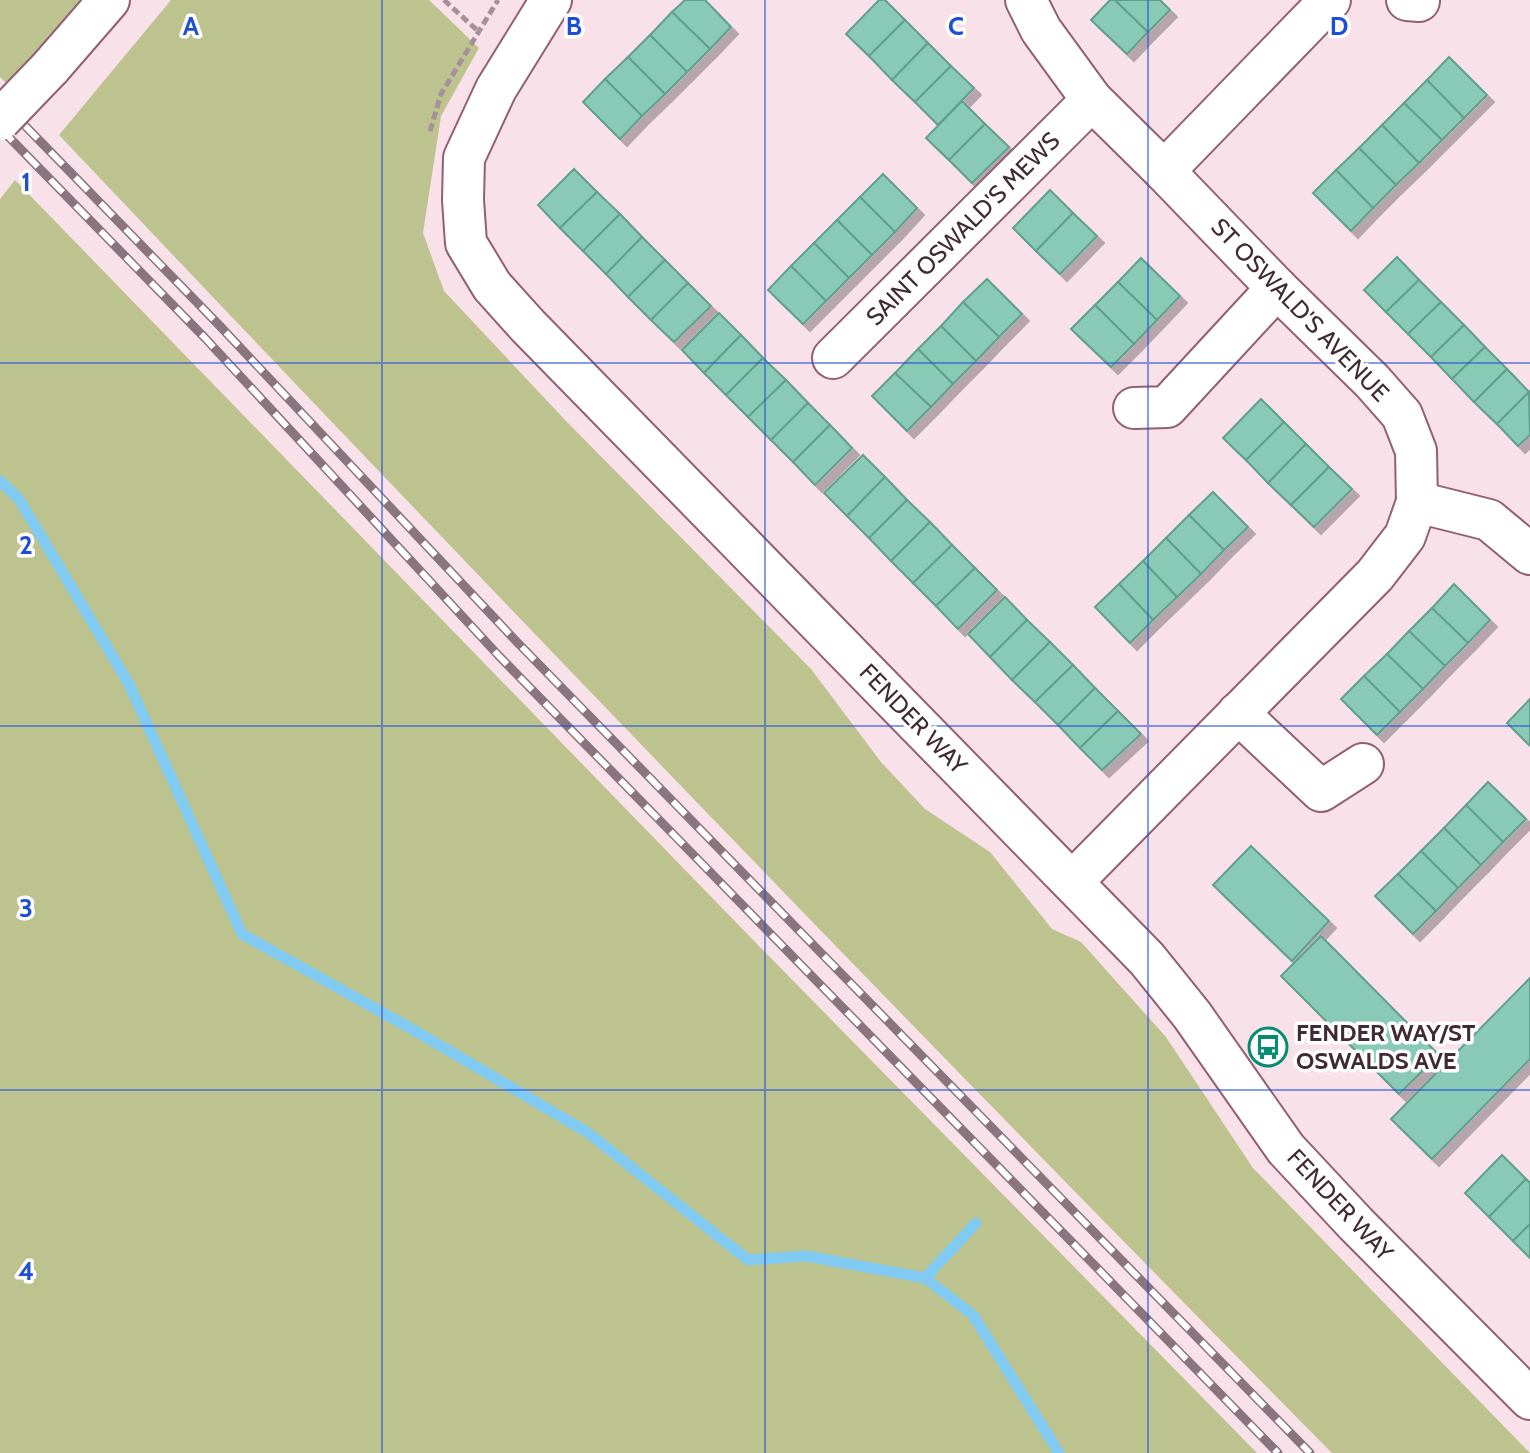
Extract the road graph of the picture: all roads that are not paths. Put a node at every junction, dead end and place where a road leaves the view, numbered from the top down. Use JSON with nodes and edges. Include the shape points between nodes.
{"nodes":[{"id":1,"x":109,"y":0,"type":"edge"},
{"id":2,"x":551,"y":0,"type":"edge"},
{"id":3,"x":1026,"y":0,"type":"edge"},
{"id":4,"x":1330,"y":0,"type":"edge"},
{"id":5,"x":1407,"y":0,"type":"edge"},
{"id":6,"x":1419,"y":1,"type":"edge"},
{"id":7,"x":1092,"y":100,"type":"junction"},
{"id":8,"x":0,"y":120,"type":"edge"},
{"id":9,"x":1164,"y":171,"type":"junction"},
{"id":10,"x":1277,"y":288,"type":"junction"},
{"id":11,"x":833,"y":358,"type":"dead end"},
{"id":12,"x":1134,"y":408,"type":"dead end"},
{"id":13,"x":1417,"y":502,"type":"junction"},
{"id":14,"x":1530,"y":554,"type":"edge"},
{"id":15,"x":1238,"y":713,"type":"junction"},
{"id":16,"x":1363,"y":764,"type":"dead end"},
{"id":17,"x":1072,"y":882,"type":"junction"},
{"id":18,"x":1530,"y":1399,"type":"edge"}],
"edges":[{"from":1,"to":8,"type":"street","bridge":true},
{"from":2,"to":17,"type":"street","name":"FENDER WAY","via":[[496,89],[464,158],[466,243],[492,286],[528,326]]},
{"from":3,"to":7,"type":"street","name":"ST OSWALD'S AVENUE","via":[[1041,30]]},
{"from":4,"to":9,"type":"street"},
{"from":5,"to":6,"type":"street"},
{"from":7,"to":9,"type":"street","name":"ST OSWALD'S AVENUE"},
{"from":7,"to":11,"type":"street","name":"SAINT OSWALD'S MEWS"},
{"from":9,"to":10,"type":"street","name":"ST OSWALD'S AVENUE"},
{"from":10,"to":12,"type":"street","via":[[1167,407]]},
{"from":10,"to":13,"type":"street","name":"ST OSWALD'S AVENUE","via":[[1402,415],[1416,451]]},
{"from":13,"to":14,"type":"street","via":[[1489,520]]},
{"from":13,"to":15,"type":"street","name":"ST OSWALD'S AVENUE","via":[[1405,536],[1375,575]]},
{"from":15,"to":16,"type":"street","via":[[1321,791]]},
{"from":15,"to":17,"type":"street","name":"ST OSWALD'S AVENUE"},
{"from":17,"to":18,"type":"street","name":"FENDER WAY","via":[[1147,959],[1192,1015],[1286,1149]]}]}
